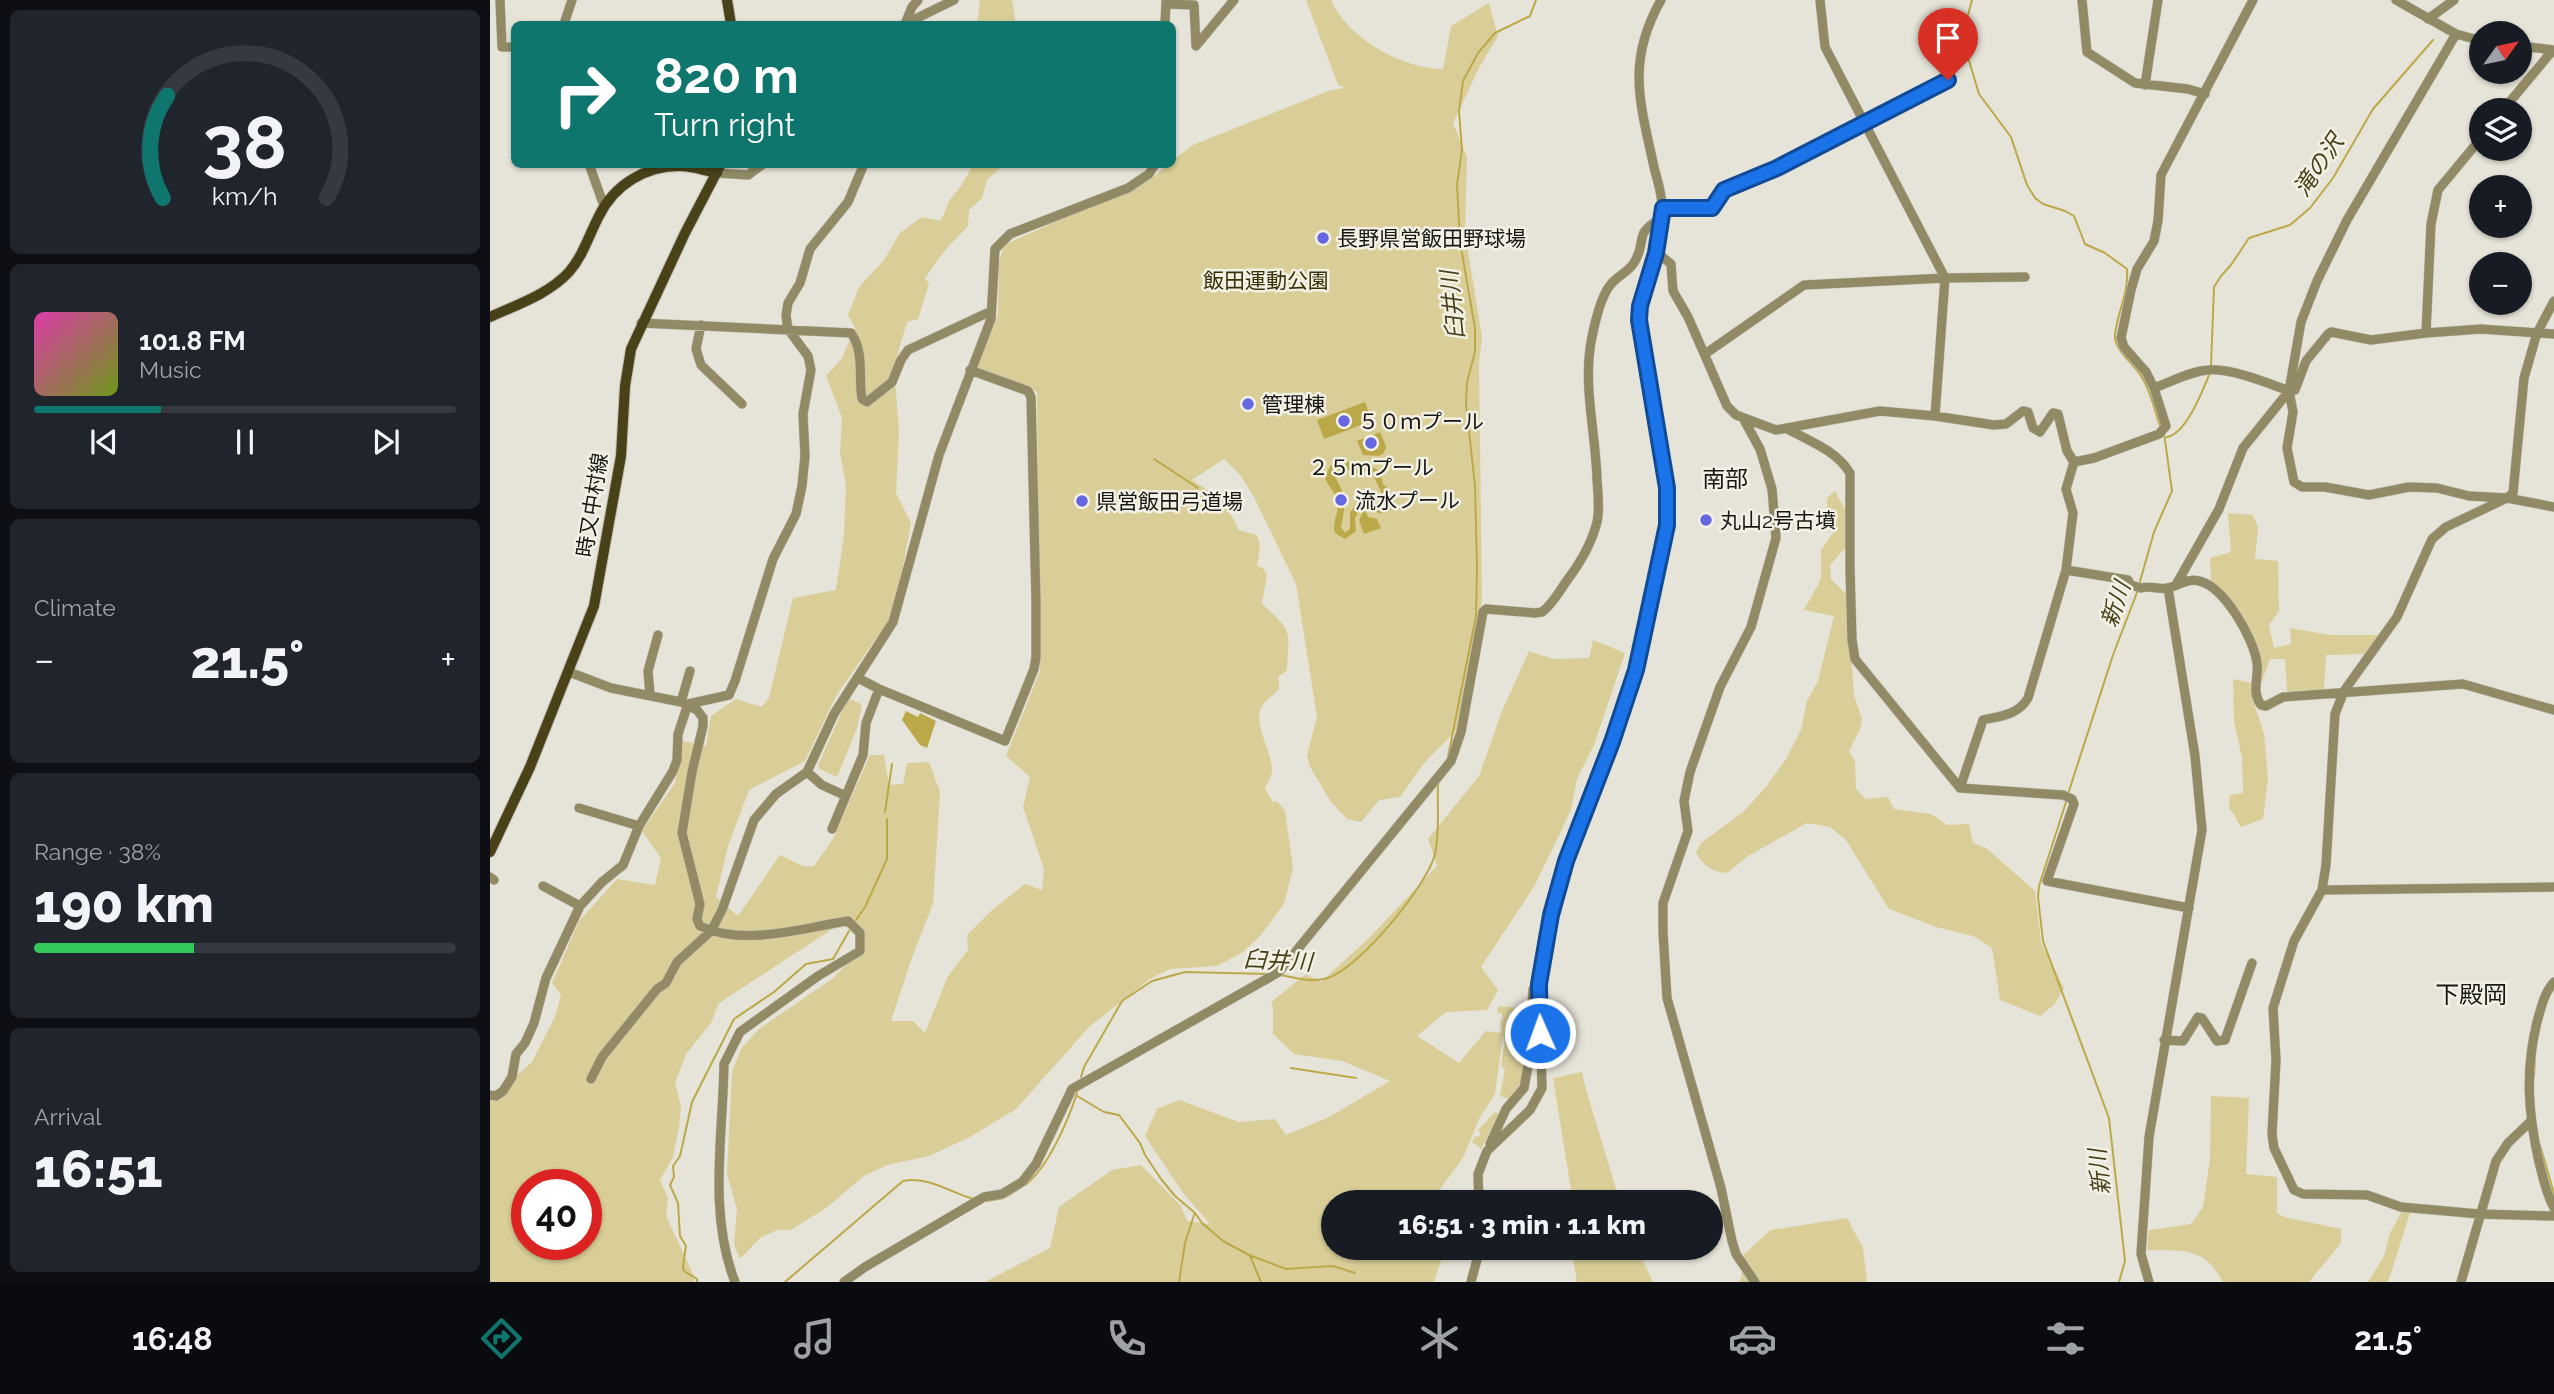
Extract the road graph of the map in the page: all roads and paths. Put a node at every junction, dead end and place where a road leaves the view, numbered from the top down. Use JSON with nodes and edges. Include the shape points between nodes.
{"nodes":[{"id":1,"x":500,"y":0,"type":"edge"},
{"id":2,"x":572,"y":0,"type":"edge"},
{"id":3,"x":727,"y":0,"type":"edge"},
{"id":4,"x":918,"y":0,"type":"edge"},
{"id":5,"x":954,"y":0,"type":"edge"},
{"id":6,"x":1234,"y":0,"type":"edge"},
{"id":7,"x":1661,"y":0,"type":"edge"},
{"id":8,"x":1820,"y":0,"type":"edge"},
{"id":9,"x":2082,"y":0,"type":"edge"},
{"id":10,"x":2158,"y":0,"type":"edge"},
{"id":11,"x":2253,"y":0,"type":"edge"},
{"id":12,"x":2396,"y":0,"type":"edge"},
{"id":13,"x":2454,"y":0,"type":"edge"},
{"id":14,"x":1166,"y":2,"type":"edge"},
{"id":15,"x":2428,"y":19,"type":"junction"},
{"id":16,"x":565,"y":21,"type":"edge"},
{"id":17,"x":730,"y":21,"type":"edge"},
{"id":18,"x":906,"y":21,"type":"edge"},
{"id":19,"x":919,"y":21,"type":"edge"},
{"id":20,"x":1165,"y":21,"type":"edge"},
{"id":21,"x":2456,"y":34,"type":"junction"},
{"id":22,"x":2469,"y":38,"type":"edge"},
{"id":23,"x":511,"y":47,"type":"edge"},
{"id":24,"x":2532,"y":47,"type":"edge"},
{"id":25,"x":2554,"y":50,"type":"edge"},
{"id":26,"x":1948,"y":80,"type":"dead end"},
{"id":27,"x":2145,"y":85,"type":"junction"},
{"id":28,"x":2205,"y":94,"type":"junction"},
{"id":29,"x":2513,"y":98,"type":"edge"},
{"id":30,"x":1863,"y":123,"type":"junction"},
{"id":31,"x":2469,"y":153,"type":"edge"},
{"id":32,"x":590,"y":168,"type":"edge"},
{"id":33,"x":666,"y":168,"type":"edge"},
{"id":34,"x":759,"y":168,"type":"edge"},
{"id":35,"x":862,"y":168,"type":"edge"},
{"id":36,"x":1153,"y":168,"type":"edge"},
{"id":37,"x":719,"y":169,"type":"edge"},
{"id":38,"x":604,"y":206,"type":"junction"},
{"id":39,"x":1663,"y":208,"type":"junction"},
{"id":40,"x":1661,"y":218,"type":"junction"},
{"id":41,"x":1656,"y":253,"type":"junction"},
{"id":42,"x":2025,"y":277,"type":"dead end"},
{"id":43,"x":1945,"y":278,"type":"junction"},
{"id":44,"x":2554,"y":301,"type":"edge"},
{"id":45,"x":991,"y":313,"type":"junction"},
{"id":46,"x":490,"y":317,"type":"edge"},
{"id":47,"x":641,"y":323,"type":"junction"},
{"id":48,"x":701,"y":326,"type":"junction"},
{"id":49,"x":788,"y":329,"type":"junction"},
{"id":50,"x":2426,"y":333,"type":"junction"},
{"id":51,"x":2537,"y":333,"type":"junction"},
{"id":52,"x":2554,"y":334,"type":"edge"},
{"id":53,"x":1704,"y":354,"type":"junction"},
{"id":54,"x":970,"y":370,"type":"junction"},
{"id":55,"x":2154,"y":388,"type":"junction"},
{"id":56,"x":2289,"y":391,"type":"junction"},
{"id":57,"x":742,"y":404,"type":"dead end"},
{"id":58,"x":1935,"y":416,"type":"junction"},
{"id":59,"x":1743,"y":418,"type":"junction"},
{"id":60,"x":1786,"y":428,"type":"junction"},
{"id":61,"x":2074,"y":462,"type":"junction"},
{"id":62,"x":2507,"y":498,"type":"junction"},
{"id":63,"x":2554,"y":507,"type":"edge"},
{"id":64,"x":2066,"y":570,"type":"junction"},
{"id":65,"x":2172,"y":585,"type":"junction"},
{"id":66,"x":657,"y":635,"type":"dead end"},
{"id":67,"x":690,"y":671,"type":"dead end"},
{"id":68,"x":569,"y":672,"type":"junction"},
{"id":69,"x":858,"y":678,"type":"junction"},
{"id":70,"x":879,"y":689,"type":"junction"},
{"id":71,"x":2344,"y":691,"type":"junction"},
{"id":72,"x":650,"y":694,"type":"junction"},
{"id":73,"x":684,"y":703,"type":"junction"},
{"id":74,"x":2554,"y":710,"type":"edge"},
{"id":75,"x":807,"y":772,"type":"junction"},
{"id":76,"x":1960,"y":788,"type":"junction"},
{"id":77,"x":846,"y":796,"type":"junction"},
{"id":78,"x":579,"y":808,"type":"dead end"},
{"id":79,"x":639,"y":826,"type":"junction"},
{"id":80,"x":832,"y":829,"type":"dead end"},
{"id":81,"x":490,"y":852,"type":"edge"},
{"id":82,"x":543,"y":886,"type":"dead end"},
{"id":83,"x":2554,"y":887,"type":"edge"},
{"id":84,"x":2322,"y":890,"type":"junction"},
{"id":85,"x":580,"y":906,"type":"junction"},
{"id":86,"x":2189,"y":908,"type":"junction"},
{"id":87,"x":711,"y":931,"type":"junction"},
{"id":88,"x":2252,"y":963,"type":"dead end"},
{"id":89,"x":2554,"y":982,"type":"edge"},
{"id":90,"x":1539,"y":984,"type":"junction"},
{"id":91,"x":2164,"y":1040,"type":"junction"},
{"id":92,"x":591,"y":1079,"type":"dead end"},
{"id":93,"x":490,"y":1095,"type":"edge"},
{"id":94,"x":2530,"y":1122,"type":"junction"},
{"id":95,"x":1487,"y":1151,"type":"junction"},
{"id":96,"x":1479,"y":1190,"type":"edge"},
{"id":97,"x":2554,"y":1208,"type":"edge"},
{"id":98,"x":2479,"y":1214,"type":"junction"},
{"id":99,"x":2554,"y":1216,"type":"edge"},
{"id":100,"x":1477,"y":1260,"type":"edge"},
{"id":101,"x":735,"y":1282,"type":"edge"},
{"id":102,"x":844,"y":1282,"type":"edge"},
{"id":103,"x":1471,"y":1282,"type":"edge"},
{"id":104,"x":1755,"y":1282,"type":"edge"},
{"id":105,"x":2149,"y":1282,"type":"edge"},
{"id":106,"x":2461,"y":1282,"type":"edge"}],
"edges":[{"from":1,"to":23,"type":"street","via":[[502,47]]},
{"from":2,"to":16,"type":"street"},
{"from":3,"to":17,"type":"main road"},
{"from":4,"to":18,"type":"street"},
{"from":5,"to":19,"type":"street"},
{"from":6,"to":14,"type":"street","via":[[1196,47],[1194,5]]},
{"from":7,"to":39,"type":"street","via":[[1637,71]]},
{"from":8,"to":30,"type":"street","via":[[1825,47]]},
{"from":9,"to":27,"type":"street","via":[[2087,52],[2134,83]]},
{"from":10,"to":27,"type":"street"},
{"from":11,"to":28,"type":"street"},
{"from":12,"to":15,"type":"street"},
{"from":13,"to":15,"type":"street"},
{"from":14,"to":20,"type":"street"},
{"from":15,"to":21,"type":"street"},
{"from":21,"to":22,"type":"street"},
{"from":21,"to":56,"type":"street","via":[[2316,281],[2301,322]]},
{"from":24,"to":25,"type":"street"},
{"from":25,"to":29,"type":"street"},
{"from":26,"to":30,"type":"street"},
{"from":27,"to":28,"type":"street"},
{"from":28,"to":55,"type":"street","via":[[2161,174],[2154,241],[2137,269],[2121,338]]},
{"from":30,"to":39,"type":"street","via":[[1724,190],[1712,208]]},
{"from":30,"to":43,"type":"street"},
{"from":31,"to":50,"type":"street","via":[[2438,190],[2431,224]]},
{"from":32,"to":38,"type":"street"},
{"from":33,"to":38,"type":"main road","via":[[638,175]]},
{"from":34,"to":37,"type":"street","via":[[742,176]]},
{"from":35,"to":49,"type":"street","via":[[848,202],[810,249],[800,283],[788,303]]},
{"from":36,"to":45,"type":"street","via":[[1128,188],[1004,237],[995,249]]},
{"from":37,"to":47,"type":"main road","name":"時又中村線"},
{"from":38,"to":46,"type":"main road","via":[[577,261],[561,281]]},
{"from":39,"to":40,"type":"street"},
{"from":40,"to":41,"type":"street"},
{"from":40,"to":102,"type":"street","via":[[1642,236],[1628,271],[1611,283],[1592,335],[1589,384],[1597,523],[1574,570],[1542,612],[1483,612],[1461,732],[1451,761],[1279,972],[1072,1089],[1036,1164],[1022,1182],[1002,1194],[984,1197]]},
{"from":41,"to":53,"type":"street","via":[[1671,264],[1673,291]]},
{"from":41,"to":90,"type":"street","via":[[1639,320],[1667,488],[1667,525],[1636,670],[1566,861]]},
{"from":42,"to":43,"type":"street"},
{"from":43,"to":53,"type":"street","via":[[1804,285]]},
{"from":43,"to":58,"type":"street"},
{"from":44,"to":51,"type":"street"},
{"from":45,"to":49,"type":"street","via":[[908,350],[892,382],[867,402],[862,399],[857,341],[851,333]]},
{"from":45,"to":54,"type":"street"},
{"from":47,"to":48,"type":"street"},
{"from":47,"to":68,"type":"main road","name":"時又中村線","via":[[627,366],[621,456],[604,561],[594,606]]},
{"from":48,"to":49,"type":"street"},
{"from":48,"to":57,"type":"street","via":[[696,349],[701,365]]},
{"from":49,"to":73,"type":"street","via":[[811,370],[804,399],[804,456],[796,514],[773,559],[729,695]]},
{"from":50,"to":51,"type":"street","via":[[2481,329]]},
{"from":50,"to":56,"type":"street","via":[[2371,340],[2331,332],[2306,361],[2295,390]]},
{"from":51,"to":52,"type":"street"},
{"from":51,"to":62,"type":"street","via":[[2524,378],[2513,493]]},
{"from":53,"to":59,"type":"street","via":[[1727,406]]},
{"from":54,"to":69,"type":"street","via":[[939,454],[893,622]]},
{"from":54,"to":70,"type":"street","via":[[1028,391],[1031,397],[1034,669],[1005,741]]},
{"from":55,"to":56,"type":"street","via":[[2210,370]]},
{"from":55,"to":61,"type":"street","via":[[2163,430]]},
{"from":56,"to":62,"type":"street","via":[[2293,412],[2287,448],[2294,482],[2302,486],[2369,495],[2409,487],[2437,488]]},
{"from":56,"to":65,"type":"street","via":[[2243,449],[2219,509]]},
{"from":58,"to":60,"type":"street","via":[[1880,411]]},
{"from":58,"to":61,"type":"street","via":[[1994,425],[2006,424],[2023,411],[2040,432],[2053,413],[2058,414]]},
{"from":59,"to":60,"type":"street","via":[[1776,430]]},
{"from":59,"to":104,"type":"street","via":[[1760,449],[1772,489],[1776,537],[1751,627],[1720,687],[1690,772],[1684,801],[1688,831],[1663,903],[1663,932],[1667,998],[1732,1241]]},
{"from":60,"to":76,"type":"street","via":[[1835,454],[1850,473],[1855,659]]},
{"from":61,"to":64,"type":"street","via":[[2066,489],[2073,513]]},
{"from":62,"to":63,"type":"street"},
{"from":62,"to":71,"type":"street","via":[[2446,527],[2432,539],[2396,617]]},
{"from":64,"to":65,"type":"street","via":[[2128,580],[2138,587]]},
{"from":64,"to":76,"type":"street","via":[[2028,698],[2012,714],[1983,720]]},
{"from":65,"to":71,"type":"street","via":[[2200,581],[2232,608],[2253,644],[2258,665],[2255,692],[2261,705],[2283,697]]},
{"from":65,"to":86,"type":"street","via":[[2202,814]]},
{"from":66,"to":72,"type":"street","via":[[648,671]]},
{"from":67,"to":73,"type":"street"},
{"from":68,"to":72,"type":"street","via":[[611,688]]},
{"from":68,"to":81,"type":"main road","name":"時又中村線"},
{"from":69,"to":70,"type":"street"},
{"from":69,"to":75,"type":"street","via":[[834,714]]},
{"from":70,"to":77,"type":"street","via":[[866,723],[863,755]]},
{"from":71,"to":74,"type":"street","via":[[2463,684]]},
{"from":71,"to":84,"type":"street","via":[[2335,714]]},
{"from":72,"to":73,"type":"street"},
{"from":73,"to":79,"type":"street","via":[[673,771]]},
{"from":73,"to":87,"type":"street","via":[[703,718],[703,726],[682,833],[700,904],[697,919]]},
{"from":75,"to":77,"type":"street"},
{"from":75,"to":87,"type":"street","via":[[776,794],[754,820]]},
{"from":76,"to":86,"type":"street","via":[[2067,797],[2074,804],[2047,881]]},
{"from":77,"to":80,"type":"street"},
{"from":78,"to":79,"type":"street"},
{"from":79,"to":85,"type":"street","via":[[623,865]]},
{"from":82,"to":85,"type":"street"},
{"from":83,"to":84,"type":"street"},
{"from":84,"to":98,"type":"street","via":[[2294,941],[2273,1008],[2272,1134],[2279,1163],[2294,1190],[2303,1194],[2367,1195],[2400,1206]]},
{"from":85,"to":93,"type":"street","via":[[546,978],[512,1076],[503,1091]]},
{"from":86,"to":91,"type":"street"},
{"from":87,"to":92,"type":"street","via":[[677,962],[666,983],[601,1058]]},
{"from":87,"to":101,"type":"street","via":[[732,936],[797,932],[848,921],[860,933],[860,951],[740,1032],[729,1050],[724,1064],[718,1194],[727,1261]]},
{"from":88,"to":91,"type":"street","via":[[2225,1040],[2217,1041],[2198,1017],[2183,1041]]},
{"from":89,"to":94,"type":"street","via":[[2534,1034]]},
{"from":90,"to":95,"type":"street","via":[[1533,989],[1524,1087],[1506,1109]]},
{"from":90,"to":95,"type":"street","via":[[1542,1088],[1531,1110]]},
{"from":91,"to":105,"type":"street","via":[[2149,1137],[2141,1254]]},
{"from":94,"to":97,"type":"street"},
{"from":94,"to":98,"type":"street","via":[[2500,1152]]},
{"from":95,"to":96,"type":"street","via":[[1478,1174]]},
{"from":98,"to":99,"type":"street"},
{"from":98,"to":106,"type":"street"},
{"from":100,"to":103,"type":"street"}]}
